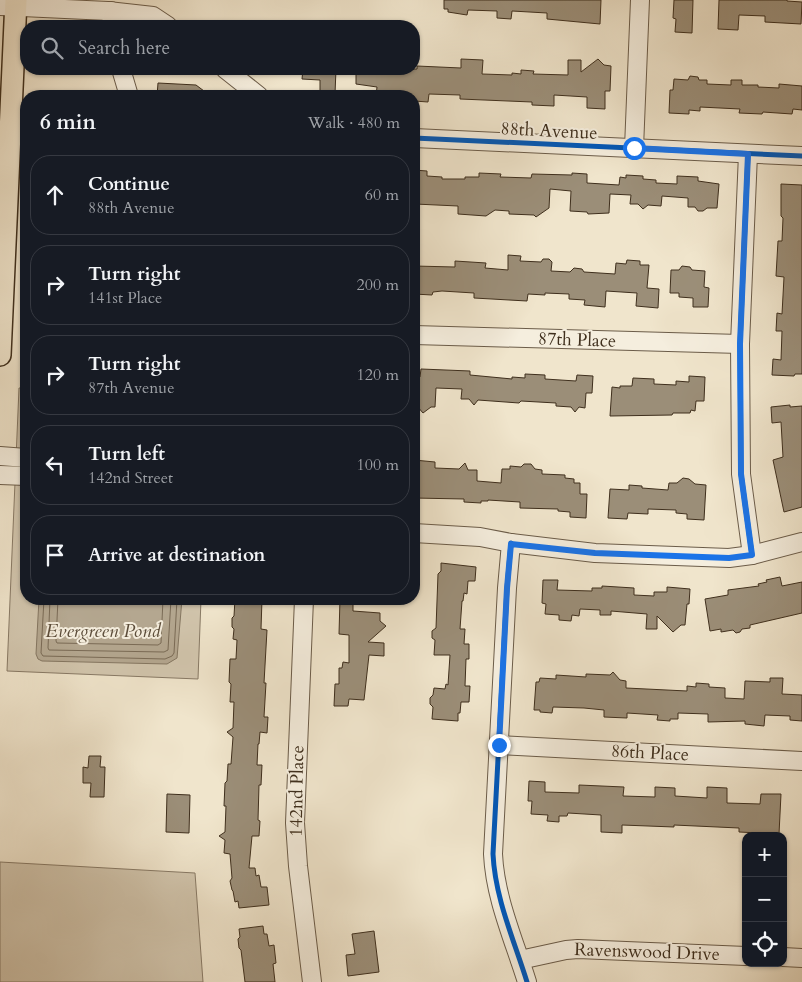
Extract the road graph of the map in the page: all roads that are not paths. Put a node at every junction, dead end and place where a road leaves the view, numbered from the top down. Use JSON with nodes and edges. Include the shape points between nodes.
{"nodes":[{"id":1,"x":640,"y":0,"type":"edge"},
{"id":2,"x":11,"y":4,"type":"edge"},
{"id":3,"x":110,"y":12,"type":"edge"},
{"id":4,"x":159,"y":20,"type":"edge"},
{"id":5,"x":123,"y":75,"type":"edge"},
{"id":6,"x":233,"y":75,"type":"edge"},
{"id":7,"x":126,"y":90,"type":"edge"},
{"id":8,"x":251,"y":90,"type":"edge"},
{"id":9,"x":420,"y":138,"type":"edge"},
{"id":10,"x":634,"y":148,"type":"junction"},
{"id":11,"x":748,"y":154,"type":"junction"},
{"id":12,"x":802,"y":156,"type":"edge"},
{"id":13,"x":420,"y":335,"type":"edge"},
{"id":14,"x":740,"y":344,"type":"junction"},
{"id":15,"x":0,"y":355,"type":"edge"},
{"id":16,"x":0,"y":456,"type":"edge"},
{"id":17,"x":20,"y":458,"type":"edge"},
{"id":18,"x":0,"y":476,"type":"edge"},
{"id":19,"x":20,"y":476,"type":"edge"},
{"id":20,"x":420,"y":533,"type":"edge"},
{"id":21,"x":802,"y":542,"type":"edge"},
{"id":22,"x":511,"y":544,"type":"junction"},
{"id":23,"x":752,"y":555,"type":"junction"},
{"id":24,"x":304,"y":605,"type":"edge"},
{"id":25,"x":499,"y":745,"type":"junction"},
{"id":26,"x":802,"y":761,"type":"edge"},
{"id":27,"x":742,"y":956,"type":"edge"},
{"id":28,"x":787,"y":957,"type":"edge"},
{"id":29,"x":802,"y":958,"type":"edge"},
{"id":30,"x":520,"y":960,"type":"junction"},
{"id":31,"x":312,"y":982,"type":"edge"},
{"id":32,"x":527,"y":982,"type":"edge"}],
"edges":[{"from":1,"to":10,"type":"street"},
{"from":2,"to":3,"type":"street"},
{"from":2,"to":15,"type":"main road"},
{"from":3,"to":4,"type":"street","via":[[153,16]]},
{"from":5,"to":7,"type":"street"},
{"from":6,"to":8,"type":"street"},
{"from":9,"to":10,"type":"street","name":"88th Avenue"},
{"from":10,"to":11,"type":"street","name":"88th Avenue"},
{"from":11,"to":12,"type":"street","name":"88th Avenue"},
{"from":11,"to":14,"type":"street"},
{"from":13,"to":14,"type":"street","name":"87th Place"},
{"from":14,"to":23,"type":"street","via":[[741,474]]},
{"from":16,"to":17,"type":"street"},
{"from":18,"to":19,"type":"street"},
{"from":20,"to":22,"type":"street"},
{"from":21,"to":23,"type":"street"},
{"from":22,"to":23,"type":"street","via":[[595,553],[729,558]]},
{"from":22,"to":25,"type":"street"},
{"from":24,"to":31,"type":"street","name":"142nd Place","via":[[296,831]]},
{"from":25,"to":26,"type":"street","name":"86th Place"},
{"from":25,"to":30,"type":"street","via":[[494,876]]},
{"from":27,"to":30,"type":"street","name":"Ravenswood Drive","via":[[578,949]]},
{"from":28,"to":29,"type":"street"},
{"from":30,"to":32,"type":"street"}]}
